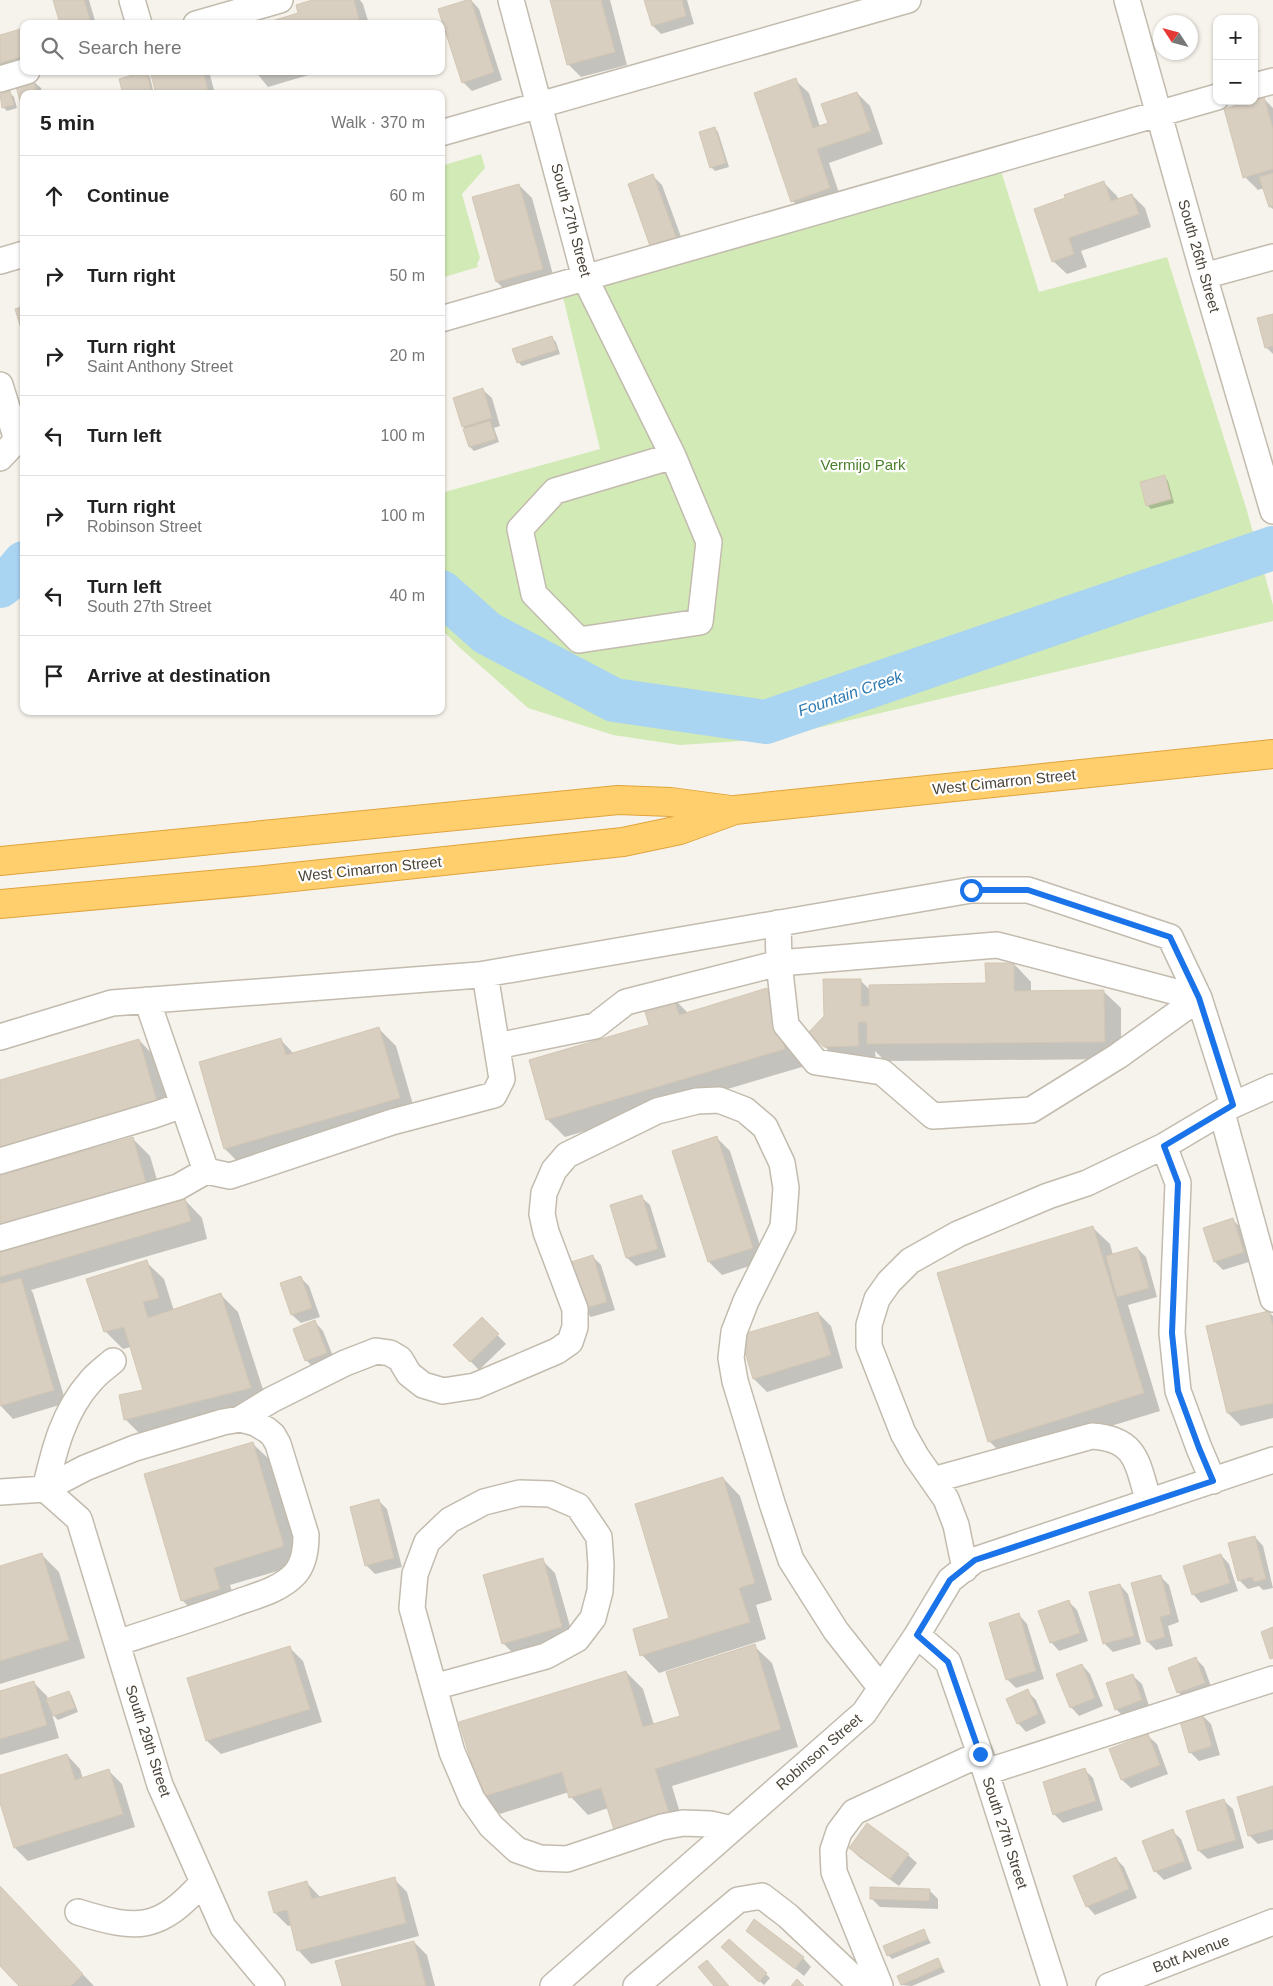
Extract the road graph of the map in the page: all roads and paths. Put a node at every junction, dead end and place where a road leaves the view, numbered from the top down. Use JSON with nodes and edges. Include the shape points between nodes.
{"nodes":[{"id":1,"x":132,"y":0,"type":"edge"},
{"id":2,"x":511,"y":0,"type":"edge"},
{"id":3,"x":908,"y":0,"type":"edge"},
{"id":4,"x":1127,"y":0,"type":"edge"},
{"id":5,"x":270,"y":1,"type":"edge"},
{"id":6,"x":138,"y":20,"type":"edge"},
{"id":7,"x":209,"y":20,"type":"edge"},
{"id":8,"x":20,"y":73,"type":"edge"},
{"id":9,"x":0,"y":79,"type":"edge"},
{"id":10,"x":1273,"y":80,"type":"edge"},
{"id":11,"x":1258,"y":85,"type":"edge"},
{"id":12,"x":1213,"y":98,"type":"edge"},
{"id":13,"x":540,"y":104,"type":"junction"},
{"id":14,"x":1159,"y":113,"type":"junction"},
{"id":15,"x":445,"y":132,"type":"edge"},
{"id":16,"x":20,"y":255,"type":"edge"},
{"id":17,"x":1273,"y":257,"type":"edge"},
{"id":18,"x":0,"y":261,"type":"edge"},
{"id":19,"x":1204,"y":276,"type":"junction"},
{"id":20,"x":585,"y":278,"type":"junction"},
{"id":21,"x":445,"y":318,"type":"edge"},
{"id":22,"x":0,"y":385,"type":"edge"},
{"id":23,"x":20,"y":439,"type":"edge"},
{"id":24,"x":673,"y":456,"type":"junction"},
{"id":25,"x":0,"y":458,"type":"edge"},
{"id":26,"x":1271,"y":504,"type":"edge"},
{"id":27,"x":1273,"y":754,"type":"edge"},
{"id":28,"x":735,"y":810,"type":"junction"},
{"id":29,"x":0,"y":861,"type":"edge"},
{"id":30,"x":0,"y":904,"type":"edge"},
{"id":31,"x":778,"y":923,"type":"junction"},
{"id":32,"x":779,"y":963,"type":"junction"},
{"id":33,"x":485,"y":974,"type":"junction"},
{"id":34,"x":1199,"y":998,"type":"junction"},
{"id":35,"x":147,"y":1000,"type":"junction"},
{"id":36,"x":0,"y":1037,"type":"edge"},
{"id":37,"x":497,"y":1046,"type":"junction"},
{"id":38,"x":1273,"y":1087,"type":"edge"},
{"id":39,"x":183,"y":1105,"type":"junction"},
{"id":40,"x":1227,"y":1109,"type":"junction"},
{"id":41,"x":1164,"y":1146,"type":"junction"},
{"id":42,"x":0,"y":1161,"type":"edge"},
{"id":43,"x":206,"y":1171,"type":"junction"},
{"id":44,"x":0,"y":1238,"type":"edge"},
{"id":45,"x":1273,"y":1299,"type":"edge"},
{"id":46,"x":113,"y":1361,"type":"dead end"},
{"id":47,"x":240,"y":1419,"type":"junction"},
{"id":48,"x":1273,"y":1460,"type":"edge"},
{"id":49,"x":933,"y":1480,"type":"junction"},
{"id":50,"x":1213,"y":1481,"type":"junction"},
{"id":51,"x":45,"y":1489,"type":"junction"},
{"id":52,"x":0,"y":1492,"type":"edge"},
{"id":53,"x":1149,"y":1502,"type":"junction"},
{"id":54,"x":965,"y":1568,"type":"junction"},
{"id":55,"x":917,"y":1635,"type":"junction"},
{"id":56,"x":117,"y":1643,"type":"junction"},
{"id":57,"x":1273,"y":1679,"type":"edge"},
{"id":58,"x":434,"y":1688,"type":"junction"},
{"id":59,"x":881,"y":1688,"type":"junction"},
{"id":60,"x":983,"y":1763,"type":"junction"},
{"id":61,"x":732,"y":1829,"type":"junction"},
{"id":62,"x":203,"y":1882,"type":"junction"},
{"id":63,"x":78,"y":1912,"type":"dead end"},
{"id":64,"x":1273,"y":1922,"type":"edge"},
{"id":65,"x":272,"y":1986,"type":"edge"},
{"id":66,"x":553,"y":1986,"type":"edge"},
{"id":67,"x":636,"y":1986,"type":"edge"},
{"id":68,"x":862,"y":1986,"type":"edge"},
{"id":69,"x":880,"y":1986,"type":"edge"},
{"id":70,"x":1054,"y":1986,"type":"edge"},
{"id":71,"x":1109,"y":1986,"type":"edge"}],
"edges":[{"from":1,"to":6,"type":"street"},
{"from":2,"to":13,"type":"street","name":"South 27th Street"},
{"from":3,"to":13,"type":"street"},
{"from":4,"to":14,"type":"street","name":"South 26th Street"},
{"from":5,"to":7,"type":"street"},
{"from":8,"to":9,"type":"street"},
{"from":10,"to":11,"type":"street"},
{"from":12,"to":14,"type":"street"},
{"from":13,"to":15,"type":"street"},
{"from":13,"to":20,"type":"street","name":"South 27th Street"},
{"from":14,"to":19,"type":"street","name":"South 26th Street"},
{"from":14,"to":20,"type":"street"},
{"from":16,"to":18,"type":"street"},
{"from":17,"to":19,"type":"street"},
{"from":19,"to":26,"type":"street","name":"South 26th Street"},
{"from":20,"to":21,"type":"street"},
{"from":20,"to":24,"type":"street","name":"South 27th Street"},
{"from":22,"to":23,"type":"street"},
{"from":23,"to":25,"type":"street"},
{"from":24,"to":24,"type":"street","name":"South 27th Street","via":[[709,542],[700,622],[579,640],[534,594],[520,529],[555,492]]},
{"from":27,"to":28,"type":"highway","name":"West Cimarron Street"},
{"from":28,"to":29,"type":"highway","name":"West Cimarron Street","via":[[672,802],[618,800]]},
{"from":28,"to":30,"type":"highway","name":"West Cimarron Street","via":[[680,830],[623,842]]},
{"from":31,"to":32,"type":"street"},
{"from":31,"to":33,"type":"street"},
{"from":31,"to":34,"type":"street","via":[[971,890],[1028,890],[1170,937]]},
{"from":32,"to":34,"type":"street","via":[[997,945]]},
{"from":32,"to":34,"type":"street","via":[[786,1025],[816,1062],[882,1072],[933,1116],[1031,1110],[1118,1056]]},
{"from":32,"to":37,"type":"street","via":[[626,1002],[595,1026]]},
{"from":33,"to":35,"type":"street"},
{"from":33,"to":37,"type":"street"},
{"from":34,"to":40,"type":"street"},
{"from":35,"to":36,"type":"street","via":[[112,1003]]},
{"from":35,"to":39,"type":"street"},
{"from":37,"to":43,"type":"street","via":[[502,1079],[494,1094],[392,1122],[230,1176]]},
{"from":38,"to":40,"type":"street"},
{"from":39,"to":42,"type":"street"},
{"from":39,"to":43,"type":"street"},
{"from":40,"to":41,"type":"street"},
{"from":40,"to":45,"type":"street"},
{"from":41,"to":49,"type":"street","via":[[1087,1183],[958,1234],[910,1261],[889,1282],[878,1299],[869,1324],[869,1346],[903,1433]]},
{"from":41,"to":50,"type":"street","via":[[1178,1183],[1172,1333],[1178,1391]]},
{"from":43,"to":44,"type":"street","via":[[178,1187]]},
{"from":46,"to":51,"type":"street","via":[[90,1381],[72,1406],[55,1446]]},
{"from":47,"to":51,"type":"street","via":[[135,1448],[85,1468]]},
{"from":47,"to":56,"type":"street","via":[[267,1430],[278,1444],[306,1535],[303,1559],[296,1572],[285,1583],[266,1592]]},
{"from":47,"to":59,"type":"street","via":[[344,1363],[376,1351],[390,1353],[424,1385],[443,1391],[475,1386],[556,1351],[570,1342],[575,1327],[575,1309],[542,1214],[544,1193],[554,1170],[567,1155],[657,1111],[697,1101],[719,1100],[745,1110],[765,1127],[782,1163],[786,1188],[783,1227],[734,1332],[731,1358],[735,1381],[792,1560],[836,1630]]},
{"from":48,"to":50,"type":"street","name":"Robinson Street"},
{"from":49,"to":53,"type":"street","via":[[1092,1436],[1105,1437],[1122,1443],[1132,1452]]},
{"from":49,"to":54,"type":"street","via":[[946,1499],[956,1525]]},
{"from":50,"to":53,"type":"street","name":"Robinson Street"},
{"from":51,"to":52,"type":"street"},
{"from":51,"to":56,"type":"street","name":"South 29th Street","via":[[79,1519]]},
{"from":53,"to":54,"type":"street","name":"Robinson Street","via":[[975,1560]]},
{"from":54,"to":55,"type":"street","name":"Robinson Street","via":[[950,1580]]},
{"from":55,"to":59,"type":"street","name":"Robinson Street"},
{"from":55,"to":60,"type":"street","name":"South 27th Street","via":[[948,1662]]},
{"from":56,"to":62,"type":"street","name":"South 29th Street","via":[[160,1785]]},
{"from":57,"to":60,"type":"street"},
{"from":58,"to":58,"type":"street","via":[[412,1608],[415,1574],[427,1542],[450,1520],[484,1502],[520,1493],[550,1494],[578,1506],[598,1537],[601,1565],[600,1591],[592,1618],[577,1639],[546,1656]]},
{"from":58,"to":61,"type":"street","via":[[452,1752],[472,1799],[491,1826],[517,1850],[540,1858],[567,1859],[662,1827],[710,1824]]},
{"from":59,"to":61,"type":"street","name":"Robinson Street","via":[[864,1714]]},
{"from":60,"to":69,"type":"street","via":[[854,1812],[839,1832],[833,1850],[834,1872]]},
{"from":60,"to":70,"type":"street","name":"South 27th Street"},
{"from":61,"to":66,"type":"street","name":"Robinson Street"},
{"from":62,"to":63,"type":"street","via":[[184,1903],[163,1918],[145,1923],[114,1923]]},
{"from":62,"to":65,"type":"street","name":"South 29th Street","via":[[222,1927]]},
{"from":64,"to":71,"type":"street","name":"Bott Avenue"},
{"from":67,"to":68,"type":"street","via":[[738,1900],[762,1896],[788,1916]]}]}
